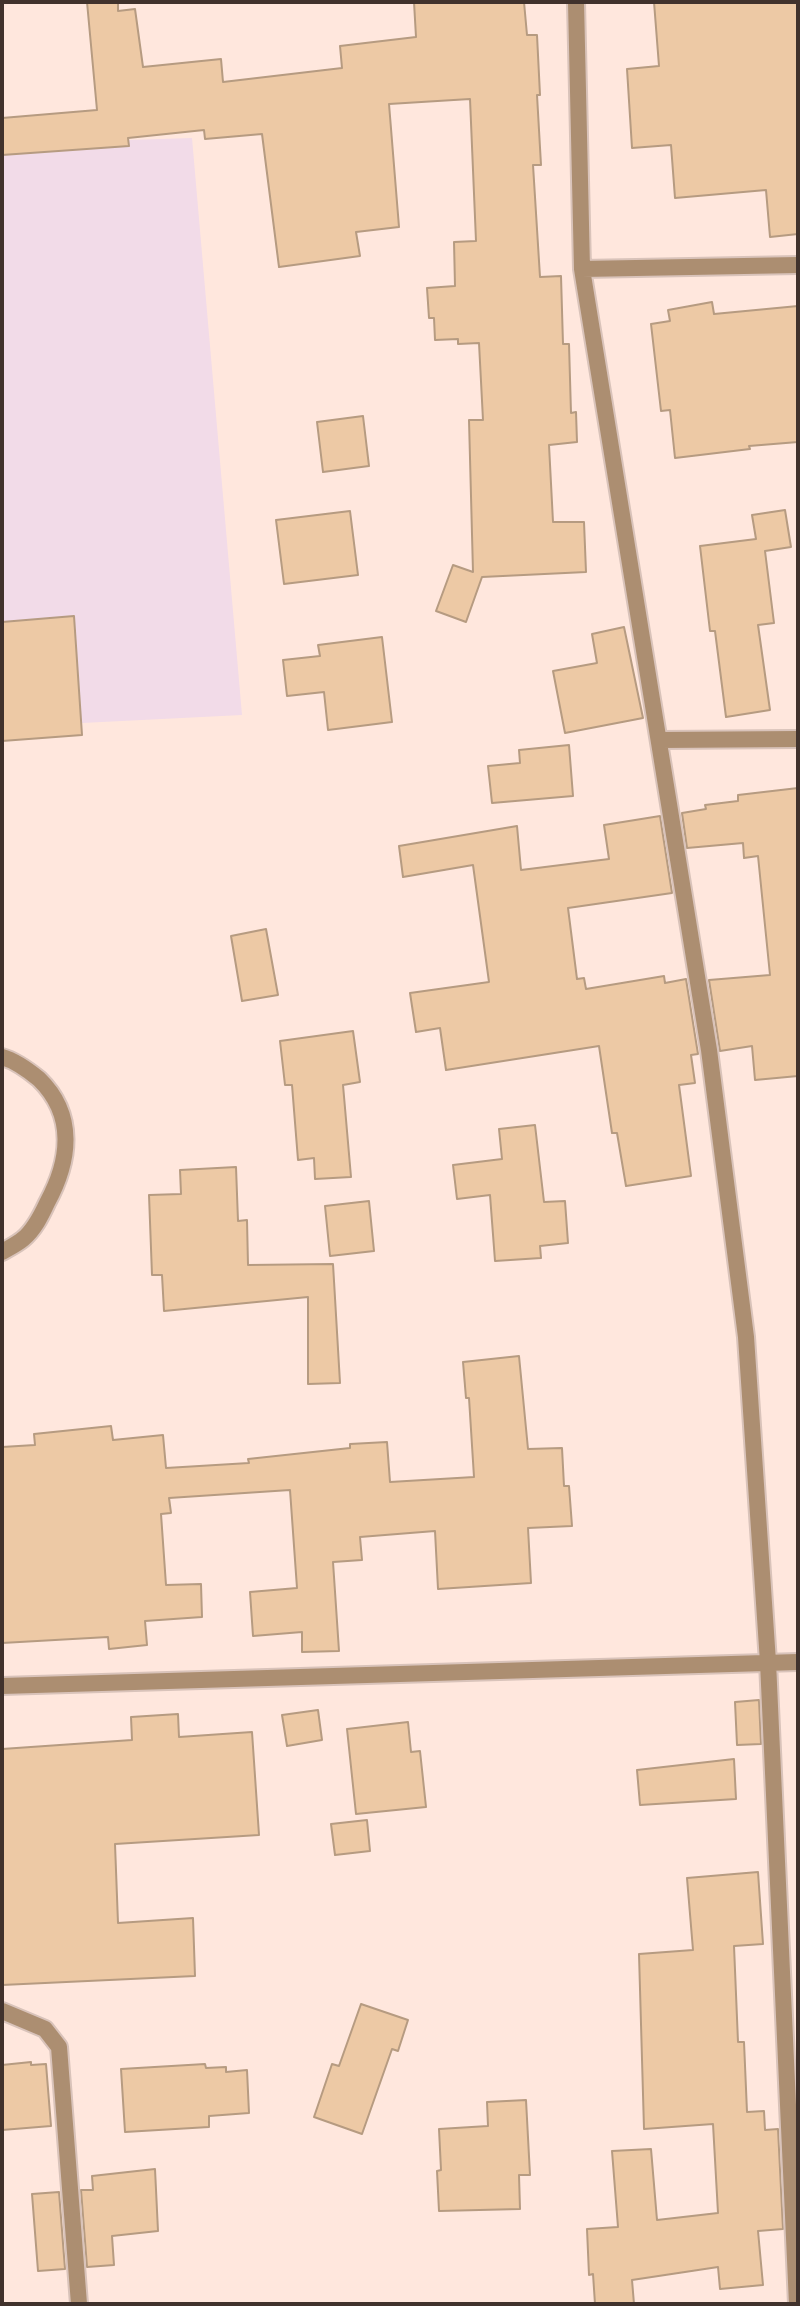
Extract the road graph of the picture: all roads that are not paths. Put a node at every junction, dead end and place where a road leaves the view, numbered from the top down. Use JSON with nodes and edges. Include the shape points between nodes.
{"nodes":[{"id":1,"x":576,"y":2,"type":"edge"},
{"id":2,"x":798,"y":265,"type":"edge"},
{"id":3,"x":582,"y":269,"type":"junction"},
{"id":4,"x":798,"y":739,"type":"edge"},
{"id":5,"x":660,"y":740,"type":"junction"},
{"id":6,"x":2,"y":1057,"type":"edge"},
{"id":7,"x":2,"y":1252,"type":"edge"},
{"id":8,"x":768,"y":1662,"type":"junction"},
{"id":9,"x":798,"y":1662,"type":"edge"},
{"id":10,"x":2,"y":1686,"type":"edge"},
{"id":11,"x":2,"y":2011,"type":"edge"},
{"id":12,"x":79,"y":2304,"type":"edge"},
{"id":13,"x":797,"y":2304,"type":"edge"}],
"edges":[{"from":1,"to":3,"type":"street"},
{"from":2,"to":3,"type":"street"},
{"from":3,"to":5,"type":"street"},
{"from":4,"to":5,"type":"street"},
{"from":5,"to":8,"type":"street","via":[[709,1050],[746,1337]]},
{"from":6,"to":7,"type":"street","via":[[30,1071],[54,1094],[66,1141],[57,1186],[38,1220],[23,1240]]},
{"from":8,"to":9,"type":"street"},
{"from":8,"to":10,"type":"street"},
{"from":8,"to":13,"type":"street"},
{"from":11,"to":12,"type":"street","via":[[45,2029],[59,2047]]}]}
